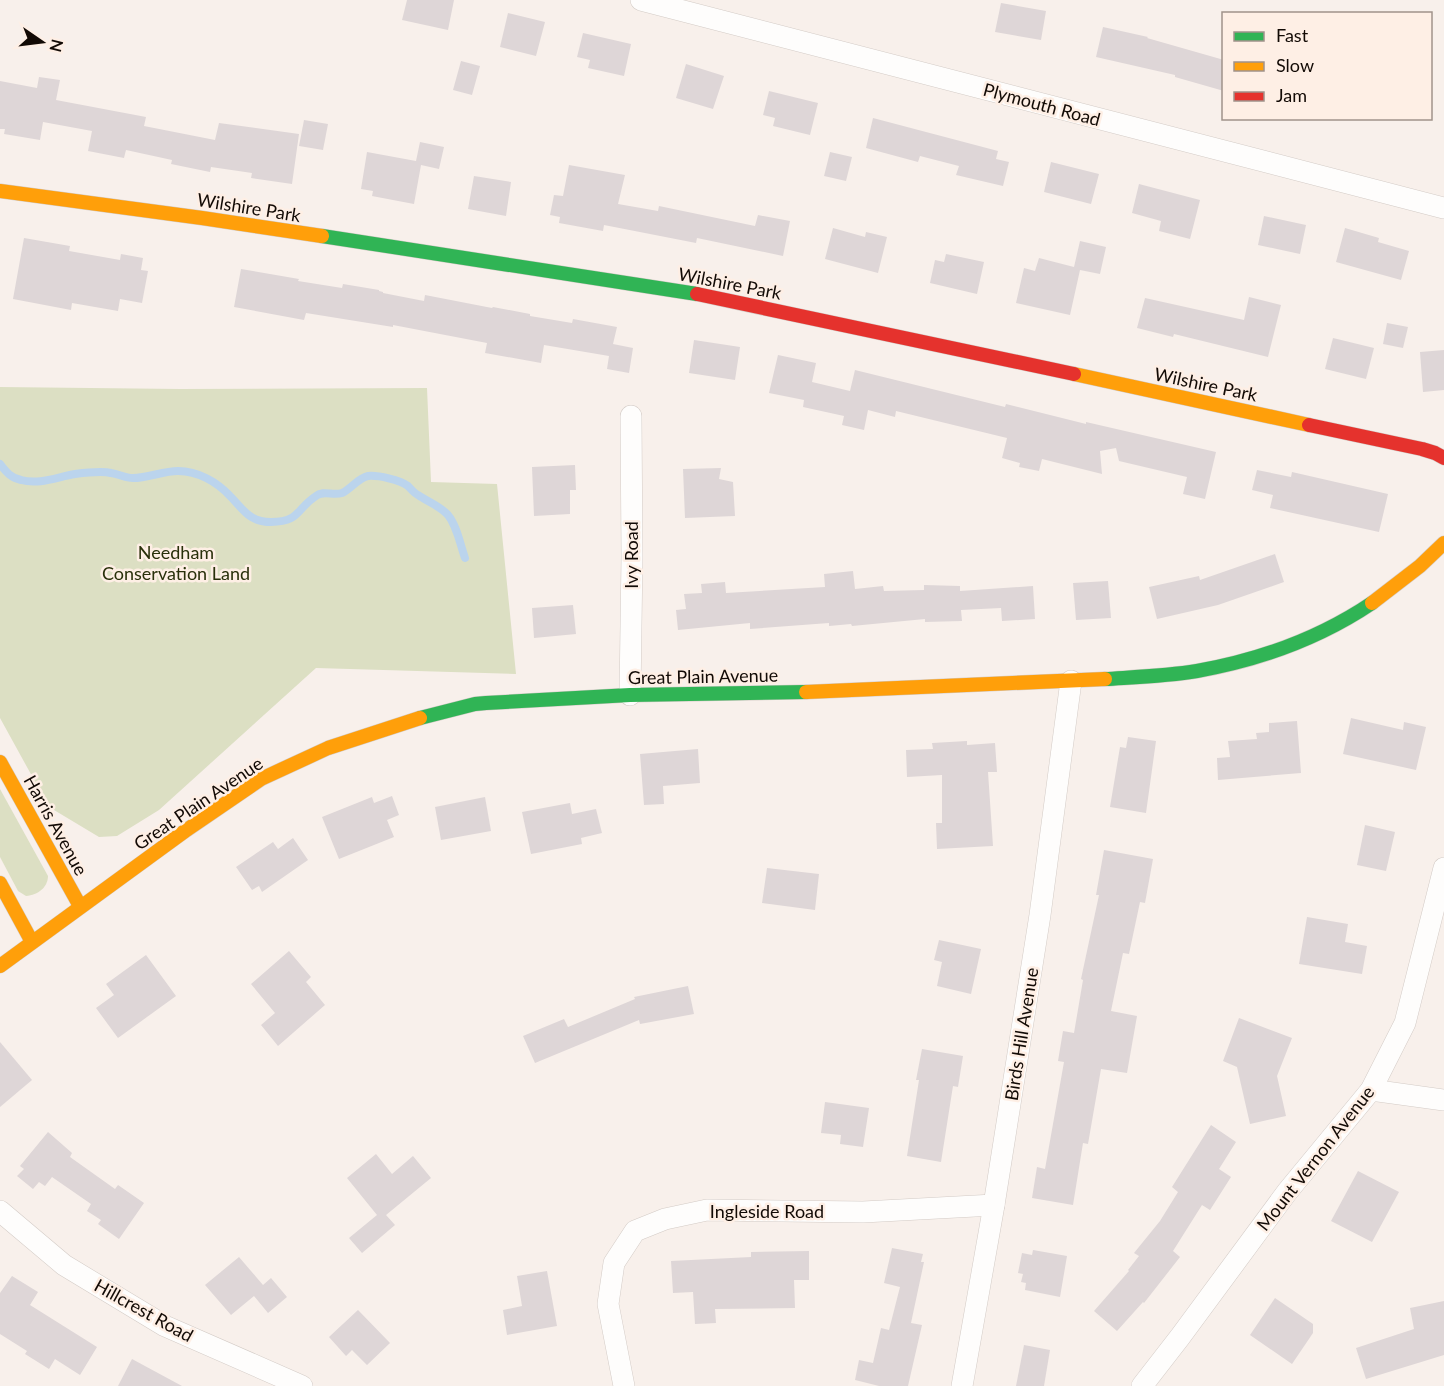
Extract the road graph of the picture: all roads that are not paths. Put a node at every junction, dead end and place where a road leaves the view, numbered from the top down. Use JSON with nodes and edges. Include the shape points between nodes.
{"nodes":[{"id":1,"x":641,"y":0,"type":"edge"},
{"id":2,"x":0,"y":191,"type":"edge"},
{"id":3,"x":1444,"y":208,"type":"edge"},
{"id":4,"x":631,"y":416,"type":"dead end"},
{"id":5,"x":1444,"y":458,"type":"edge"},
{"id":6,"x":1444,"y":543,"type":"edge"},
{"id":7,"x":1071,"y":681,"type":"junction"},
{"id":8,"x":630,"y":695,"type":"junction"},
{"id":9,"x":0,"y":762,"type":"edge"},
{"id":10,"x":1444,"y":868,"type":"edge"},
{"id":11,"x":0,"y":883,"type":"edge"},
{"id":12,"x":80,"y":906,"type":"junction"},
{"id":13,"x":32,"y":942,"type":"junction"},
{"id":14,"x":0,"y":966,"type":"edge"},
{"id":15,"x":1371,"y":1090,"type":"junction"},
{"id":16,"x":1444,"y":1100,"type":"edge"},
{"id":17,"x":994,"y":1205,"type":"junction"},
{"id":18,"x":0,"y":1211,"type":"edge"},
{"id":19,"x":302,"y":1386,"type":"edge"},
{"id":20,"x":624,"y":1386,"type":"edge"},
{"id":21,"x":962,"y":1386,"type":"edge"},
{"id":22,"x":1142,"y":1386,"type":"edge"}],
"edges":[{"from":1,"to":3,"type":"street","name":"Plymouth Road"},
{"from":2,"to":5,"type":"street","name":"Wilshire Park","via":[[730,299],[1422,449]]},
{"from":4,"to":8,"type":"street","name":"Ivy Road"},
{"from":6,"to":7,"type":"street","name":"Great Plain Avenue","via":[[1420,566],[1355,614],[1319,633],[1254,658],[1196,671]]},
{"from":7,"to":8,"type":"street","name":"Great Plain Avenue","via":[[823,692]]},
{"from":7,"to":17,"type":"street","name":"Birds Hill Avenue","via":[[1040,915]]},
{"from":8,"to":12,"type":"street","name":"Great Plain Avenue","via":[[476,704],[415,719],[328,748],[261,779]]},
{"from":9,"to":12,"type":"street","name":"Harris Avenue"},
{"from":10,"to":15,"type":"street","name":"Mount Vernon Avenue","via":[[1405,1023]]},
{"from":11,"to":13,"type":"street"},
{"from":12,"to":13,"type":"street","name":"Great Plain Avenue"},
{"from":13,"to":14,"type":"street","name":"Great Plain Avenue"},
{"from":15,"to":16,"type":"street"},
{"from":15,"to":22,"type":"street","name":"Mount Vernon Avenue","via":[[1287,1192]]},
{"from":17,"to":20,"type":"street","name":"Ingleside Road","via":[[863,1212],[707,1210],[665,1219],[635,1232],[614,1263],[608,1304]]},
{"from":17,"to":21,"type":"street","name":"Birds Hill Avenue"},
{"from":18,"to":19,"type":"street","name":"Hillcrest Road","via":[[64,1265],[165,1326]]}]}
